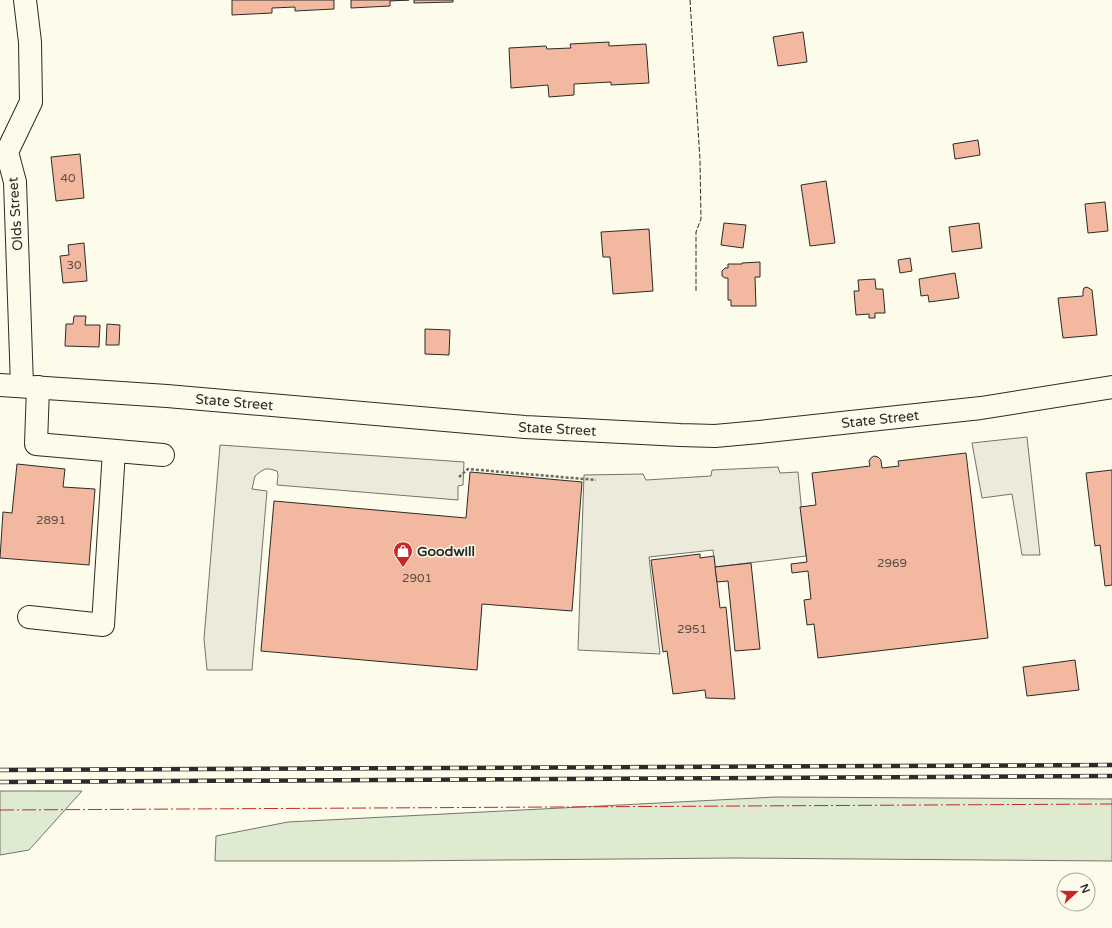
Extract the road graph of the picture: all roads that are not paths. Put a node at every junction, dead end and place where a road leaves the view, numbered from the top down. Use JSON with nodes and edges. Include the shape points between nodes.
{"nodes":[{"id":1,"x":25,"y":0,"type":"edge"},
{"id":2,"x":3,"y":151,"type":"edge"},
{"id":3,"x":0,"y":385,"type":"edge"},
{"id":4,"x":30,"y":387,"type":"junction"},
{"id":5,"x":1112,"y":387,"type":"edge"},
{"id":6,"x":114,"y":451,"type":"junction"},
{"id":7,"x":163,"y":455,"type":"dead end"},
{"id":8,"x":29,"y":617,"type":"dead end"}],
"edges":[{"from":1,"to":2,"type":"main road","name":"Olds Street","via":[[30,42],[30,102]]},
{"from":2,"to":4,"type":"main road","name":"Olds Street","via":[[15,182]]},
{"from":3,"to":4,"type":"main road","name":"State Street"},
{"from":4,"to":5,"type":"main road","name":"State Street","via":[[525,427],[715,436],[981,408]]},
{"from":4,"to":6,"type":"main road","name":"Olds Street","via":[[36,444]]},
{"from":6,"to":7,"type":"main road"},
{"from":6,"to":8,"type":"main road","via":[[103,625]]}]}
